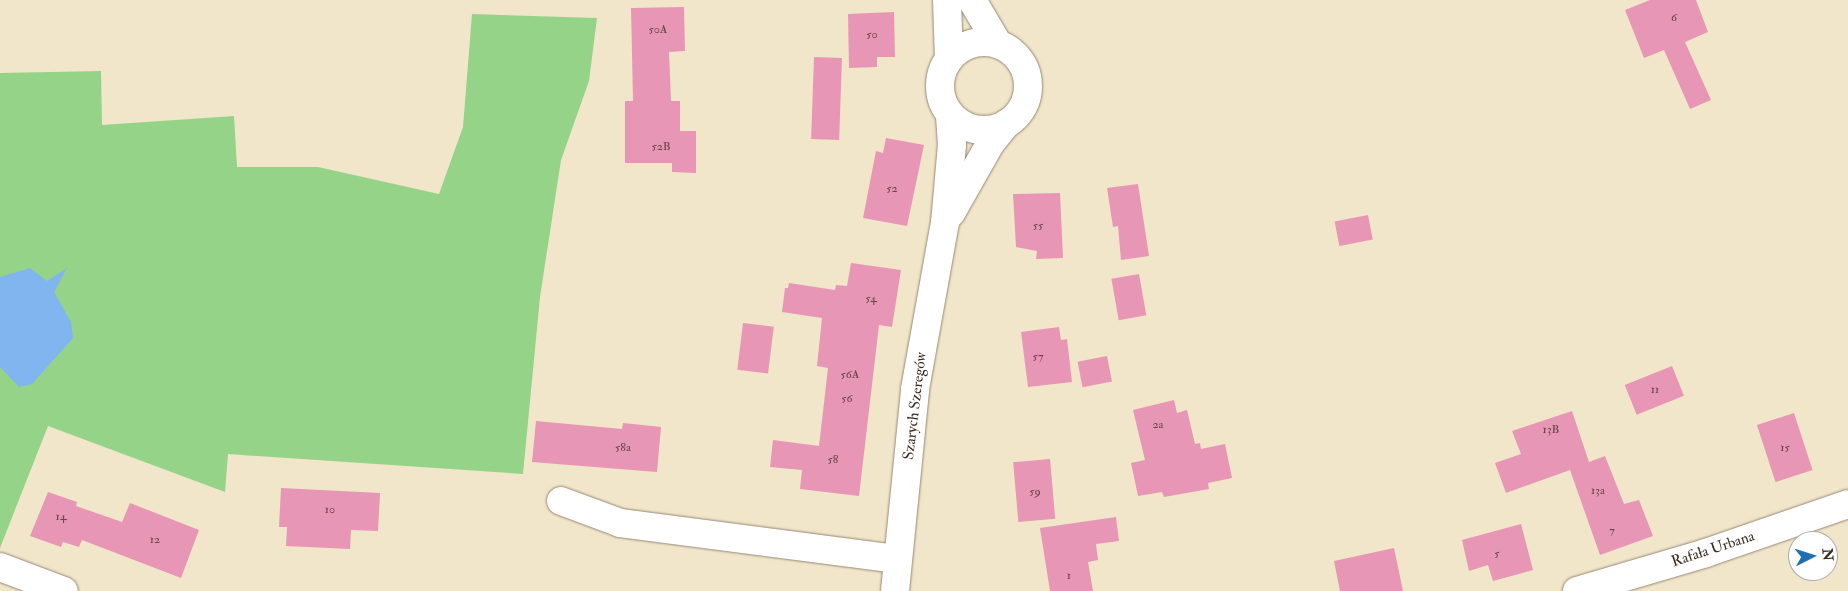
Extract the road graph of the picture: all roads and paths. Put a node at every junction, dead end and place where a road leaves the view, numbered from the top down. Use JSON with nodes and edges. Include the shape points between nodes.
{"nodes":[{"id":1,"x":947,"y":0,"type":"edge"},
{"id":2,"x":972,"y":0,"type":"edge"},
{"id":3,"x":998,"y":44,"type":"junction"},
{"id":4,"x":949,"y":59,"type":"junction"},
{"id":5,"x":950,"y":114,"type":"junction"},
{"id":6,"x":1006,"y":124,"type":"junction"},
{"id":7,"x":945,"y":223,"type":"junction"},
{"id":8,"x":561,"y":501,"type":"dead end"},
{"id":9,"x":1848,"y":504,"type":"edge"},
{"id":10,"x":898,"y":559,"type":"junction"},
{"id":11,"x":0,"y":567,"type":"edge"},
{"id":12,"x":64,"y":591,"type":"edge"},
{"id":13,"x":895,"y":591,"type":"edge"},
{"id":14,"x":1577,"y":591,"type":"edge"}],
"edges":[{"from":1,"to":4,"type":"street"},
{"from":2,"to":3,"type":"street"},
{"from":3,"to":4,"type":"street","via":[[971,43]]},
{"from":3,"to":6,"type":"street","via":[[1020,59],[1028,85],[1026,101]]},
{"from":4,"to":5,"type":"street","via":[[942,72],[940,86]]},
{"from":5,"to":6,"type":"street","via":[[977,130]]},
{"from":5,"to":7,"type":"street","name":"Szarych Szeregów","via":[[952,145]]},
{"from":6,"to":7,"type":"street","name":"Szarych Szeregów","via":[[990,144]]},
{"from":7,"to":10,"type":"street","name":"Szarych Szeregów","via":[[915,389]]},
{"from":8,"to":10,"type":"street","via":[[620,523]]},
{"from":9,"to":14,"type":"street","name":"Rafała Urbana","via":[[1706,553]]},
{"from":10,"to":13,"type":"street","name":"Szarych Szeregów"},
{"from":11,"to":12,"type":"street"}]}
